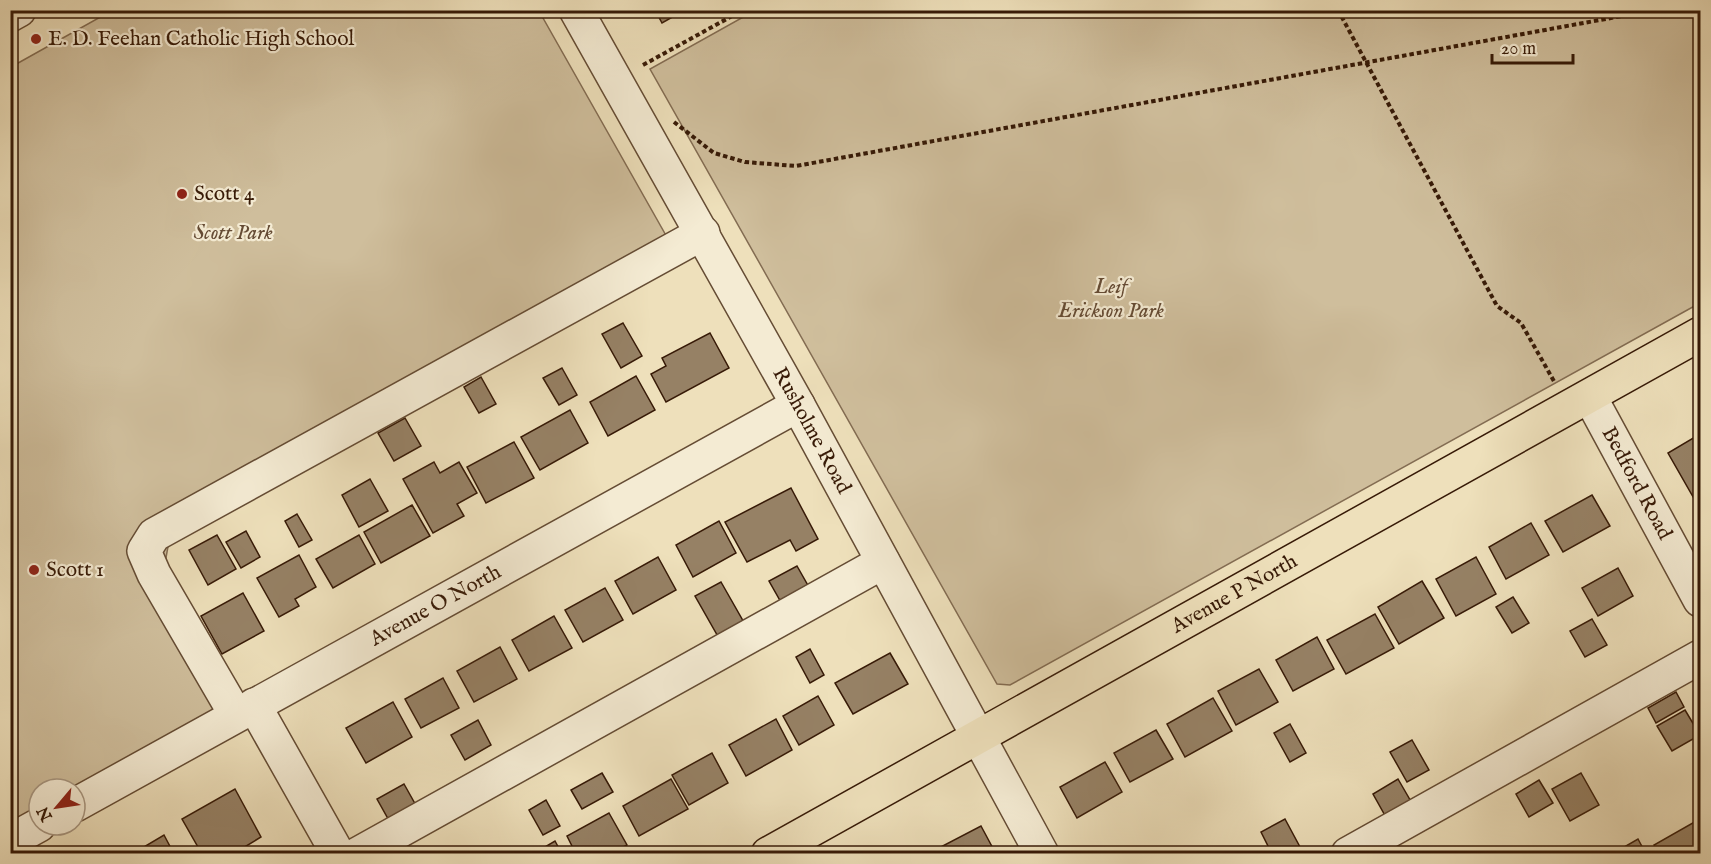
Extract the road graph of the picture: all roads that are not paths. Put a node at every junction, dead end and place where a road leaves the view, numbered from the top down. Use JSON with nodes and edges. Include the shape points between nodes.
{"nodes":[{"id":1,"x":19,"y":10,"type":"edge"},
{"id":2,"x":576,"y":10,"type":"edge"},
{"id":3,"x":10,"y":15,"type":"edge"},
{"id":4,"x":703,"y":233,"type":"junction"},
{"id":5,"x":1701,"y":334,"type":"edge"},
{"id":6,"x":1579,"y":402,"type":"junction"},
{"id":7,"x":798,"y":405,"type":"junction"},
{"id":8,"x":883,"y":562,"type":"junction"},
{"id":9,"x":1701,"y":600,"type":"edge"},
{"id":10,"x":1701,"y":657,"type":"edge"},
{"id":11,"x":245,"y":710,"type":"junction"},
{"id":12,"x":981,"y":737,"type":"junction"},
{"id":13,"x":87,"y":797,"type":"edge"},
{"id":14,"x":27,"y":832,"type":"edge"},
{"id":15,"x":10,"y":841,"type":"edge"},
{"id":16,"x":338,"y":854,"type":"edge"},
{"id":17,"x":358,"y":854,"type":"edge"},
{"id":18,"x":768,"y":854,"type":"edge"},
{"id":19,"x":1042,"y":854,"type":"edge"},
{"id":20,"x":1348,"y":854,"type":"edge"}],
"edges":[{"from":1,"to":3,"type":"street"},
{"from":2,"to":4,"type":"street","name":"Rusholme Road"},
{"from":4,"to":7,"type":"street","name":"Rusholme Road"},
{"from":4,"to":11,"type":"street","via":[[154,535],[144,551],[154,574]]},
{"from":5,"to":6,"type":"main road","name":"Avenue P North"},
{"from":6,"to":9,"type":"street","name":"Bedford Road"},
{"from":6,"to":12,"type":"main road","name":"Avenue P North"},
{"from":7,"to":8,"type":"street","name":"Rusholme Road"},
{"from":7,"to":11,"type":"street","name":"Avenue O North"},
{"from":8,"to":12,"type":"street","name":"Rusholme Road"},
{"from":8,"to":17,"type":"street"},
{"from":10,"to":20,"type":"street"},
{"from":11,"to":13,"type":"street","name":"Avenue O North"},
{"from":11,"to":16,"type":"street"},
{"from":12,"to":18,"type":"main road","name":"Avenue P North"},
{"from":12,"to":19,"type":"street","name":"Rusholme Road"},
{"from":14,"to":15,"type":"street"}]}
